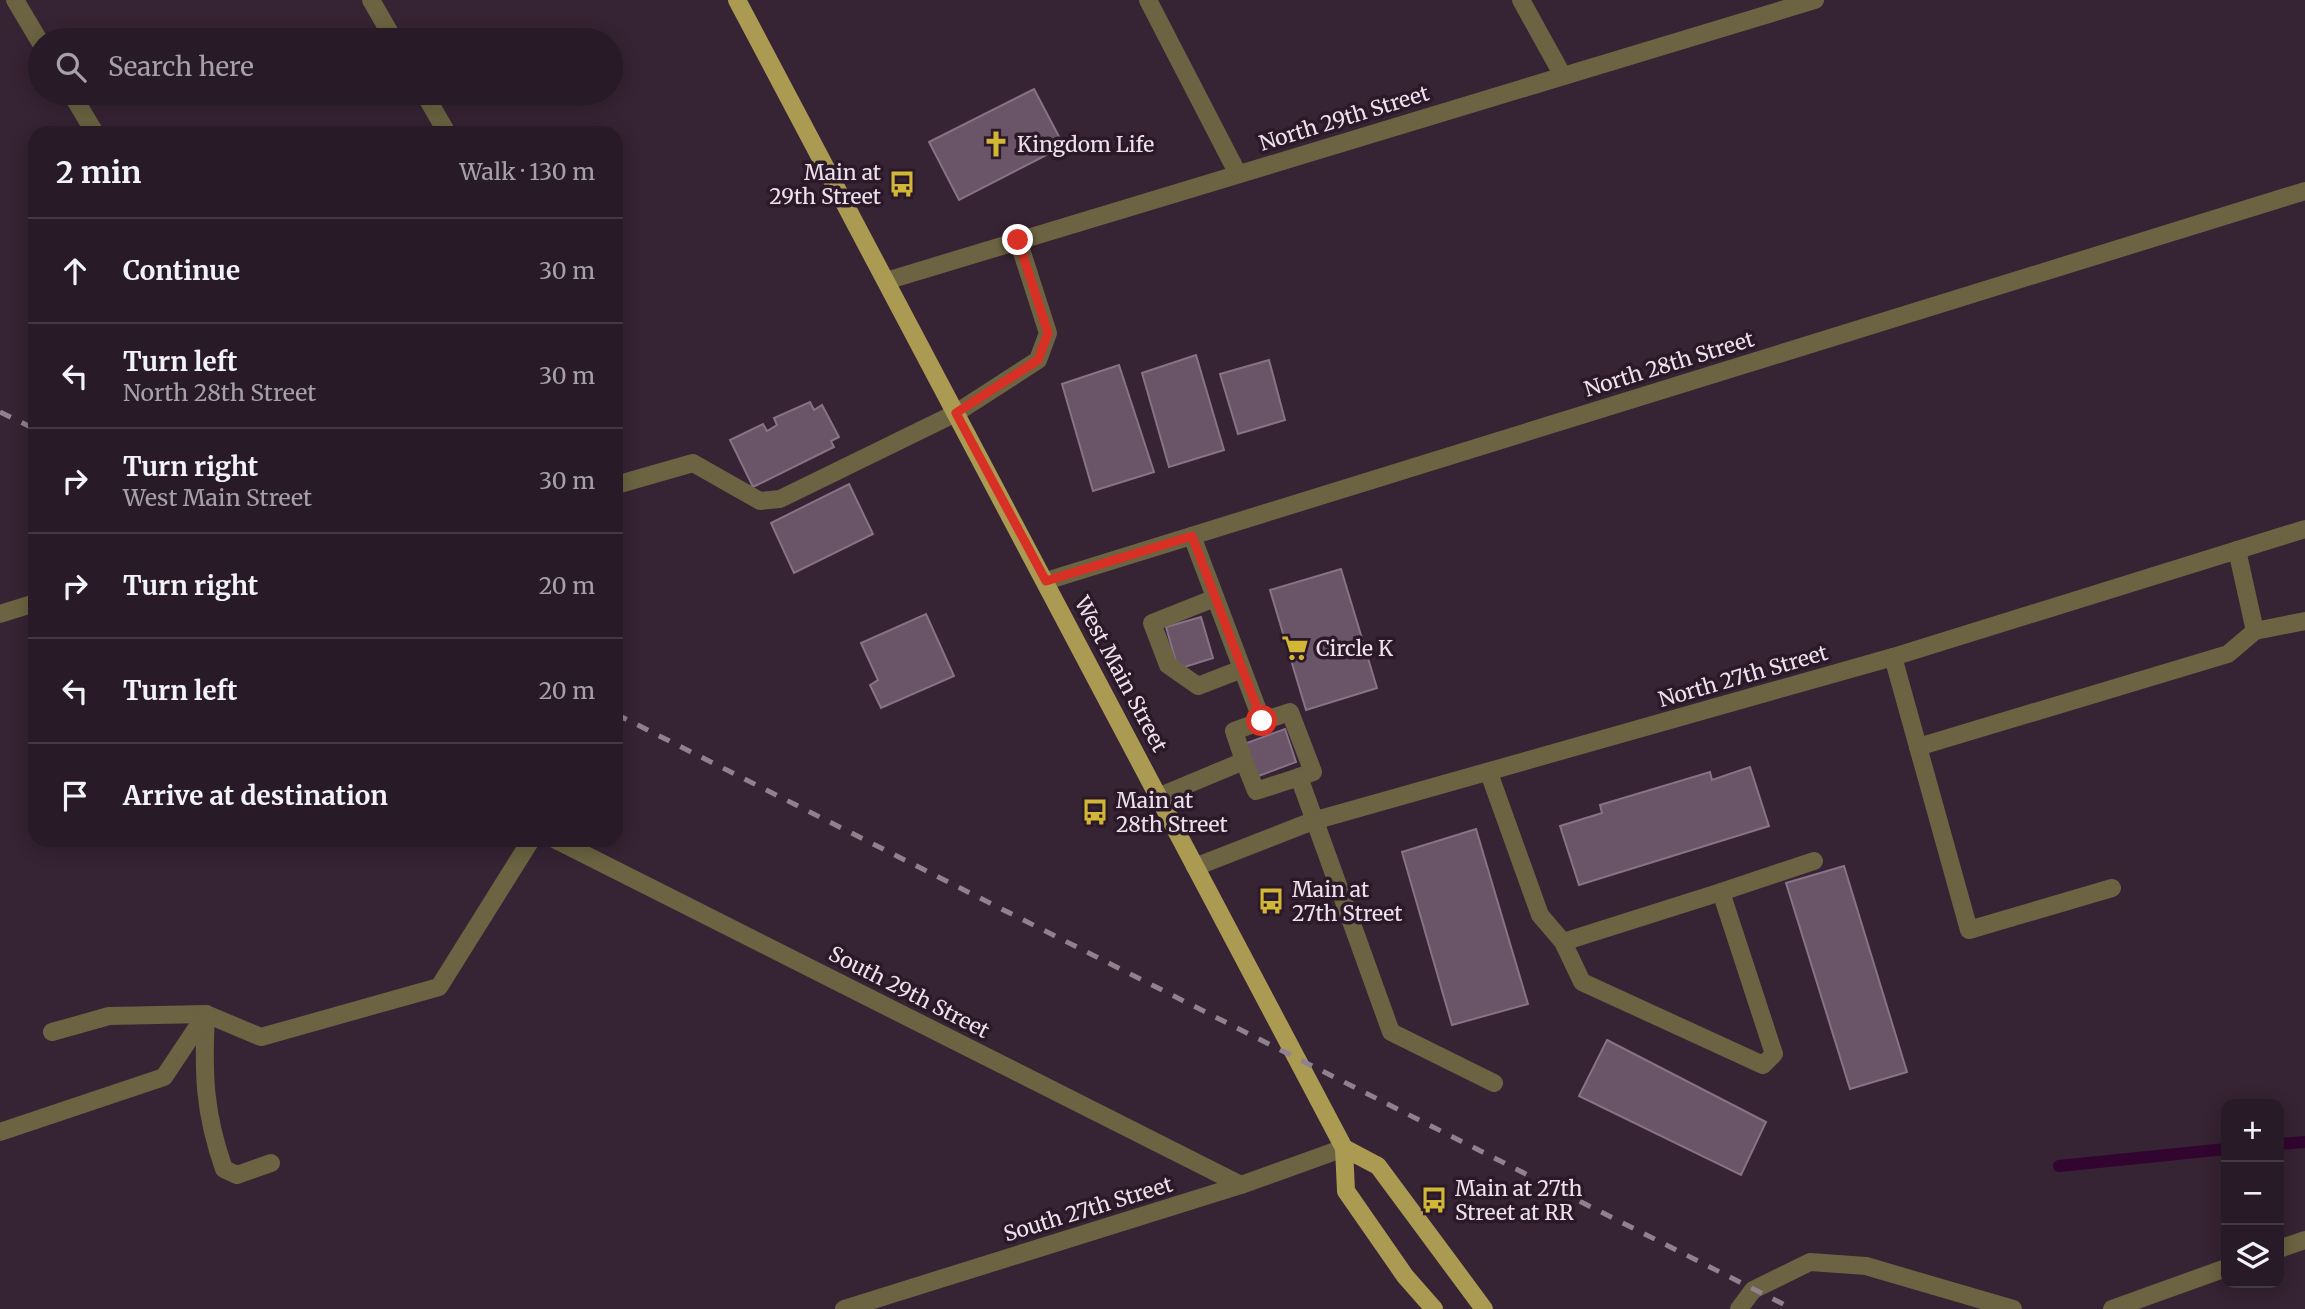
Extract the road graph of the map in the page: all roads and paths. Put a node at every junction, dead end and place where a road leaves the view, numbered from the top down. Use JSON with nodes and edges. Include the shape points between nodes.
{"nodes":[{"id":1,"x":15,"y":0,"type":"edge"},
{"id":2,"x":370,"y":0,"type":"edge"},
{"id":3,"x":737,"y":0,"type":"edge"},
{"id":4,"x":1148,"y":0,"type":"edge"},
{"id":5,"x":1521,"y":0,"type":"edge"},
{"id":6,"x":1815,"y":0,"type":"edge"},
{"id":7,"x":32,"y":28,"type":"edge"},
{"id":8,"x":387,"y":28,"type":"edge"},
{"id":9,"x":1563,"y":76,"type":"junction"},
{"id":10,"x":78,"y":105,"type":"edge"},
{"id":11,"x":431,"y":105,"type":"edge"},
{"id":12,"x":91,"y":126,"type":"edge"},
{"id":13,"x":443,"y":126,"type":"edge"},
{"id":14,"x":1238,"y":174,"type":"junction"},
{"id":15,"x":2305,"y":191,"type":"edge"},
{"id":16,"x":1018,"y":240,"type":"junction"},
{"id":17,"x":886,"y":281,"type":"junction"},
{"id":18,"x":956,"y":413,"type":"junction"},
{"id":19,"x":623,"y":483,"type":"edge"},
{"id":20,"x":2305,"y":529,"type":"edge"},
{"id":21,"x":1192,"y":536,"type":"junction"},
{"id":22,"x":2237,"y":550,"type":"junction"},
{"id":23,"x":1046,"y":581,"type":"junction"},
{"id":24,"x":1215,"y":598,"type":"junction"},
{"id":25,"x":28,"y":605,"type":"edge"},
{"id":26,"x":0,"y":614,"type":"edge"},
{"id":27,"x":2305,"y":621,"type":"edge"},
{"id":28,"x":2255,"y":631,"type":"junction"},
{"id":29,"x":1893,"y":657,"type":"junction"},
{"id":30,"x":1242,"y":669,"type":"junction"},
{"id":31,"x":1262,"y":721,"type":"junction"},
{"id":32,"x":1918,"y":747,"type":"junction"},
{"id":33,"x":1244,"y":761,"type":"junction"},
{"id":34,"x":1489,"y":773,"type":"junction"},
{"id":35,"x":1299,"y":777,"type":"junction"},
{"id":36,"x":1160,"y":796,"type":"junction"},
{"id":37,"x":1313,"y":821,"type":"junction"},
{"id":38,"x":527,"y":847,"type":"edge"},
{"id":39,"x":570,"y":847,"type":"edge"},
{"id":40,"x":1814,"y":861,"type":"dead end"},
{"id":41,"x":1195,"y":867,"type":"junction"},
{"id":42,"x":2112,"y":888,"type":"dead end"},
{"id":43,"x":1721,"y":892,"type":"junction"},
{"id":44,"x":1563,"y":942,"type":"junction"},
{"id":45,"x":206,"y":1014,"type":"junction"},
{"id":46,"x":52,"y":1032,"type":"dead end"},
{"id":47,"x":1494,"y":1083,"type":"dead end"},
{"id":48,"x":0,"y":1132,"type":"edge"},
{"id":49,"x":1343,"y":1148,"type":"junction"},
{"id":50,"x":271,"y":1163,"type":"dead end"},
{"id":51,"x":1241,"y":1185,"type":"junction"},
{"id":52,"x":2305,"y":1240,"type":"edge"},
{"id":53,"x":2284,"y":1247,"type":"edge"},
{"id":54,"x":2221,"y":1270,"type":"edge"},
{"id":55,"x":844,"y":1309,"type":"edge"},
{"id":56,"x":1434,"y":1309,"type":"edge"},
{"id":57,"x":1484,"y":1309,"type":"edge"},
{"id":58,"x":1739,"y":1309,"type":"edge"},
{"id":59,"x":2014,"y":1309,"type":"edge"},
{"id":60,"x":2112,"y":1309,"type":"edge"}],
"edges":[{"from":1,"to":7,"type":"street"},
{"from":2,"to":8,"type":"street"},
{"from":3,"to":17,"type":"main road","name":"West Main Street"},
{"from":4,"to":14,"type":"street"},
{"from":5,"to":9,"type":"street"},
{"from":6,"to":9,"type":"street","name":"North 29th Street"},
{"from":9,"to":14,"type":"street","name":"North 29th Street"},
{"from":10,"to":12,"type":"street"},
{"from":11,"to":13,"type":"street"},
{"from":14,"to":16,"type":"street","name":"North 29th Street"},
{"from":15,"to":21,"type":"street","name":"North 28th Street"},
{"from":16,"to":17,"type":"street","name":"North 29th Street"},
{"from":16,"to":18,"type":"street","via":[[1048,333],[1038,360]]},
{"from":17,"to":18,"type":"main road","name":"West Main Street"},
{"from":18,"to":19,"type":"street","via":[[780,499],[760,500],[693,463]]},
{"from":18,"to":23,"type":"main road","name":"West Main Street"},
{"from":20,"to":22,"type":"street","name":"North 27th Street"},
{"from":21,"to":23,"type":"street","name":"North 28th Street"},
{"from":21,"to":24,"type":"street"},
{"from":22,"to":28,"type":"street"},
{"from":22,"to":29,"type":"street","name":"North 27th Street"},
{"from":23,"to":36,"type":"main road","name":"West Main Street"},
{"from":24,"to":30,"type":"street"},
{"from":24,"to":30,"type":"street","via":[[1152,623],[1168,665],[1198,686]]},
{"from":25,"to":26,"type":"street"},
{"from":27,"to":28,"type":"street"},
{"from":28,"to":32,"type":"street","via":[[2228,654]]},
{"from":29,"to":32,"type":"street"},
{"from":29,"to":34,"type":"street","name":"North 27th Street"},
{"from":30,"to":31,"type":"street"},
{"from":31,"to":33,"type":"street","via":[[1234,731]]},
{"from":31,"to":35,"type":"street","via":[[1290,712],[1313,772]]},
{"from":32,"to":42,"type":"street","via":[[1969,930]]},
{"from":33,"to":35,"type":"street","via":[[1256,792]]},
{"from":33,"to":36,"type":"street"},
{"from":34,"to":37,"type":"street","name":"North 27th Street"},
{"from":34,"to":44,"type":"street","via":[[1540,915]]},
{"from":35,"to":37,"type":"street"},
{"from":36,"to":41,"type":"main road","name":"West Main Street"},
{"from":37,"to":41,"type":"street","name":"North 27th Street"},
{"from":37,"to":47,"type":"street","via":[[1391,1032]]},
{"from":38,"to":45,"type":"street","via":[[439,987],[261,1037]]},
{"from":39,"to":51,"type":"street","name":"South 29th Street"},
{"from":40,"to":43,"type":"street"},
{"from":41,"to":49,"type":"main road","name":"West Main Street"},
{"from":43,"to":44,"type":"street"},
{"from":43,"to":44,"type":"street","via":[[1774,1054],[1763,1065],[1582,982]]},
{"from":45,"to":46,"type":"street","via":[[108,1016]]},
{"from":45,"to":48,"type":"street","via":[[164,1077]]},
{"from":45,"to":50,"type":"street","via":[[202,1077],[211,1133],[224,1169],[237,1175]]},
{"from":49,"to":51,"type":"street","name":"South 27th Street"},
{"from":49,"to":56,"type":"main road","via":[[1346,1191],[1405,1276]]},
{"from":49,"to":57,"type":"main road","via":[[1378,1166]]},
{"from":51,"to":55,"type":"street","name":"South 27th Street"},
{"from":52,"to":53,"type":"street"},
{"from":54,"to":60,"type":"street"},
{"from":58,"to":59,"type":"street","via":[[1753,1290],[1810,1262],[1866,1266]]}]}
